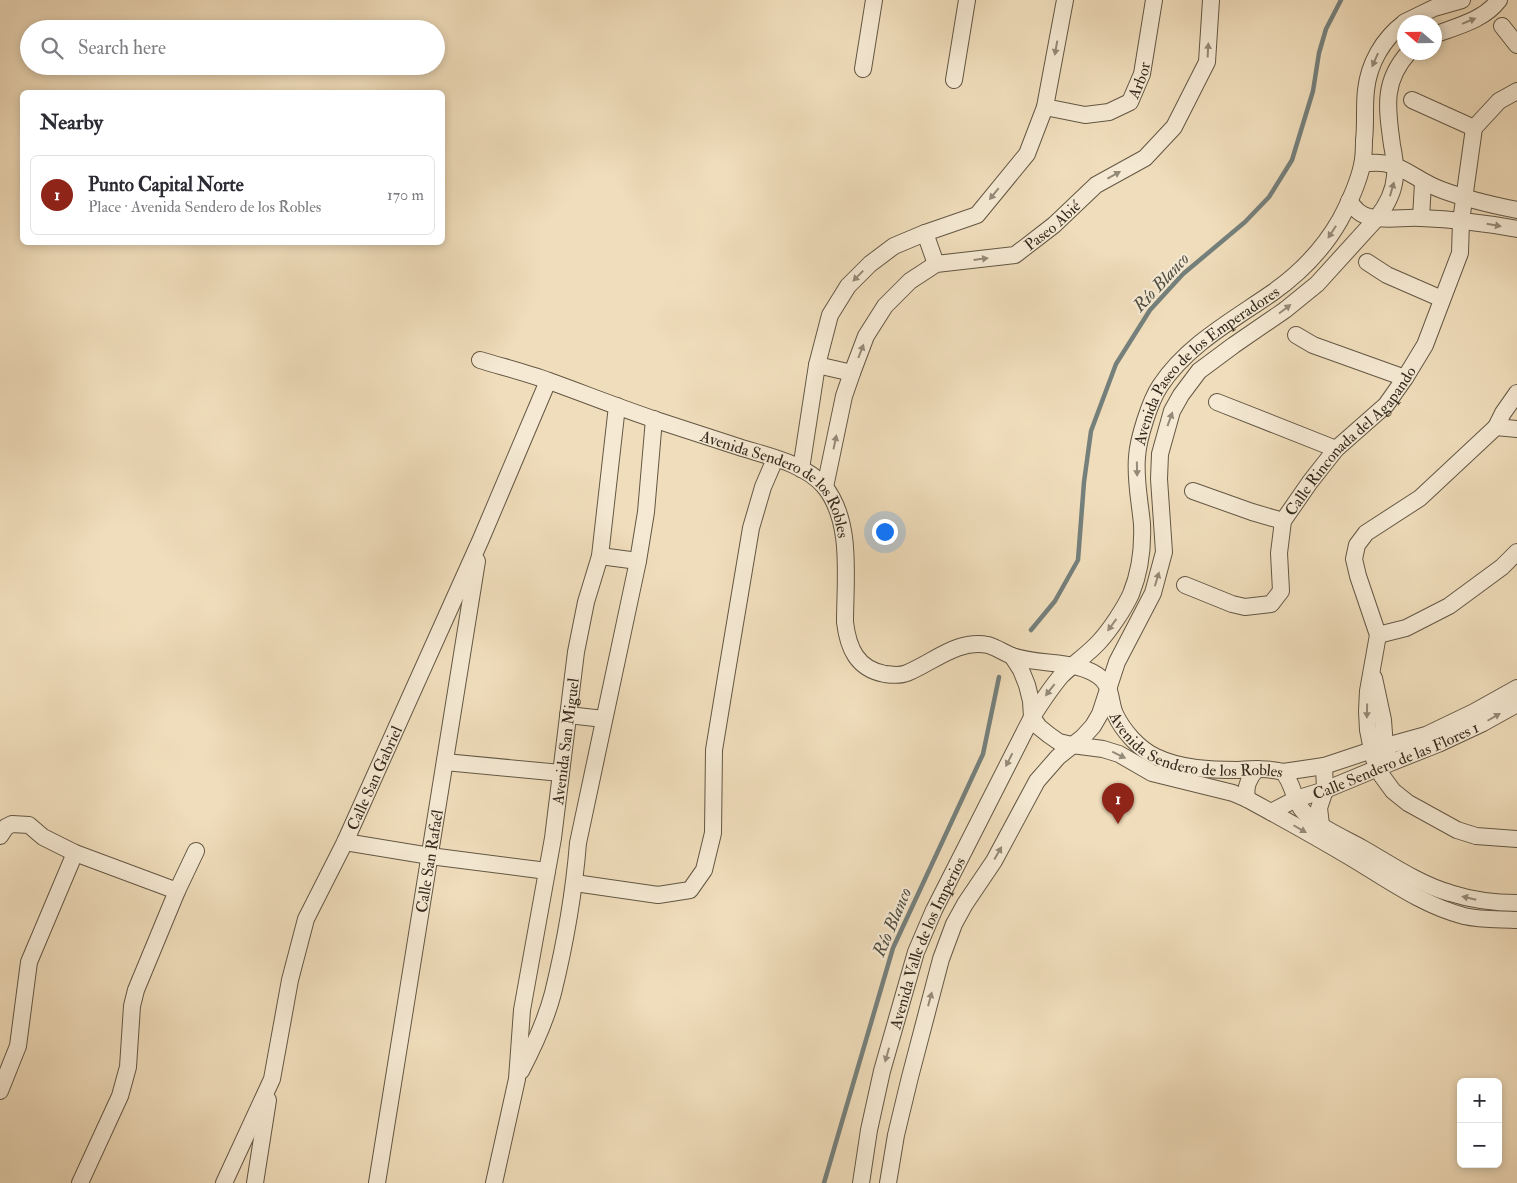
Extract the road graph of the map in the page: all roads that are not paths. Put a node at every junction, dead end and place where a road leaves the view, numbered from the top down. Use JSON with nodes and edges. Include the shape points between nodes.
{"nodes":[{"id":1,"x":874,"y":0,"type":"edge"},
{"id":2,"x":967,"y":0,"type":"edge"},
{"id":3,"x":1065,"y":0,"type":"edge"},
{"id":4,"x":1154,"y":0,"type":"edge"},
{"id":5,"x":1211,"y":0,"type":"edge"},
{"id":6,"x":1462,"y":0,"type":"edge"},
{"id":7,"x":1499,"y":0,"type":"edge"},
{"id":8,"x":1420,"y":15,"type":"edge"},
{"id":9,"x":1502,"y":26,"type":"dead end"},
{"id":10,"x":1397,"y":30,"type":"edge"},
{"id":11,"x":1442,"y":32,"type":"edge"},
{"id":12,"x":1517,"y":45,"type":"edge"},
{"id":13,"x":1403,"y":60,"type":"edge"},
{"id":14,"x":863,"y":68,"type":"dead end"},
{"id":15,"x":954,"y":80,"type":"dead end"},
{"id":16,"x":1517,"y":91,"type":"edge"},
{"id":17,"x":1412,"y":100,"type":"dead end"},
{"id":18,"x":1045,"y":107,"type":"junction"},
{"id":19,"x":1474,"y":128,"type":"junction"},
{"id":20,"x":1363,"y":164,"type":"junction"},
{"id":21,"x":1395,"y":165,"type":"junction"},
{"id":22,"x":1423,"y":182,"type":"junction"},
{"id":23,"x":1465,"y":198,"type":"junction"},
{"id":24,"x":1349,"y":201,"type":"junction"},
{"id":25,"x":1517,"y":210,"type":"edge"},
{"id":26,"x":1378,"y":218,"type":"junction"},
{"id":27,"x":1421,"y":218,"type":"junction"},
{"id":28,"x":1461,"y":221,"type":"junction"},
{"id":29,"x":1517,"y":229,"type":"edge"},
{"id":30,"x":925,"y":233,"type":"junction"},
{"id":31,"x":1367,"y":262,"type":"dead end"},
{"id":32,"x":936,"y":264,"type":"junction"},
{"id":33,"x":1442,"y":299,"type":"junction"},
{"id":34,"x":1296,"y":335,"type":"dead end"},
{"id":35,"x":480,"y":360,"type":"dead end"},
{"id":36,"x":817,"y":365,"type":"junction"},
{"id":37,"x":852,"y":373,"type":"junction"},
{"id":38,"x":1404,"y":378,"type":"junction"},
{"id":39,"x":548,"y":381,"type":"junction"},
{"id":40,"x":1517,"y":393,"type":"edge"},
{"id":41,"x":1217,"y":402,"type":"dead end"},
{"id":42,"x":617,"y":406,"type":"junction"},
{"id":43,"x":654,"y":419,"type":"junction"},
{"id":44,"x":1496,"y":426,"type":"junction"},
{"id":45,"x":1517,"y":429,"type":"edge"},
{"id":46,"x":1336,"y":449,"type":"junction"},
{"id":47,"x":774,"y":458,"type":"junction"},
{"id":48,"x":801,"y":469,"type":"junction"},
{"id":49,"x":825,"y":487,"type":"junction"},
{"id":50,"x":1193,"y":491,"type":"dead end"},
{"id":51,"x":1283,"y":522,"type":"junction"},
{"id":52,"x":481,"y":539,"type":"junction"},
{"id":53,"x":1517,"y":552,"type":"edge"},
{"id":54,"x":600,"y":556,"type":"junction"},
{"id":55,"x":638,"y":561,"type":"junction"},
{"id":56,"x":1185,"y":585,"type":"dead end"},
{"id":57,"x":1378,"y":635,"type":"junction"},
{"id":58,"x":1012,"y":656,"type":"junction"},
{"id":59,"x":1073,"y":665,"type":"junction"},
{"id":60,"x":1108,"y":686,"type":"junction"},
{"id":61,"x":1517,"y":688,"type":"edge"},
{"id":62,"x":1517,"y":704,"type":"edge"},
{"id":63,"x":568,"y":715,"type":"junction"},
{"id":64,"x":1032,"y":717,"type":"junction"},
{"id":65,"x":604,"y":719,"type":"junction"},
{"id":66,"x":1072,"y":745,"type":"junction"},
{"id":67,"x":1378,"y":748,"type":"junction"},
{"id":68,"x":445,"y":762,"type":"junction"},
{"id":69,"x":1384,"y":765,"type":"junction"},
{"id":70,"x":1324,"y":766,"type":"junction"},
{"id":71,"x":1257,"y":769,"type":"junction"},
{"id":72,"x":1283,"y":772,"type":"junction"},
{"id":73,"x":561,"y":773,"type":"junction"},
{"id":74,"x":1325,"y":790,"type":"junction"},
{"id":75,"x":1247,"y":799,"type":"junction"},
{"id":76,"x":1296,"y":799,"type":"junction"},
{"id":77,"x":1271,"y":812,"type":"junction"},
{"id":78,"x":1321,"y":825,"type":"junction"},
{"id":79,"x":0,"y":836,"type":"edge"},
{"id":80,"x":1514,"y":836,"type":"edge"},
{"id":81,"x":553,"y":838,"type":"junction"},
{"id":82,"x":345,"y":842,"type":"junction"},
{"id":83,"x":578,"y":843,"type":"junction"},
{"id":84,"x":196,"y":851,"type":"dead end"},
{"id":85,"x":75,"y":853,"type":"junction"},
{"id":86,"x":430,"y":856,"type":"junction"},
{"id":87,"x":547,"y":871,"type":"junction"},
{"id":88,"x":575,"y":882,"type":"junction"},
{"id":89,"x":177,"y":891,"type":"junction"},
{"id":90,"x":1517,"y":903,"type":"edge"},
{"id":91,"x":1517,"y":920,"type":"edge"},
{"id":92,"x":535,"y":941,"type":"junction"},
{"id":93,"x":563,"y":944,"type":"junction"},
{"id":94,"x":272,"y":1078,"type":"junction"},
{"id":95,"x":517,"y":1079,"type":"junction"},
{"id":96,"x":0,"y":1091,"type":"edge"},
{"id":97,"x":869,"y":1130,"type":"junction"},
{"id":98,"x":896,"y":1136,"type":"junction"},
{"id":99,"x":80,"y":1183,"type":"edge"},
{"id":100,"x":224,"y":1183,"type":"edge"},
{"id":101,"x":255,"y":1183,"type":"edge"},
{"id":102,"x":377,"y":1183,"type":"edge"},
{"id":103,"x":494,"y":1183,"type":"edge"},
{"id":104,"x":861,"y":1183,"type":"edge"},
{"id":105,"x":888,"y":1183,"type":"edge"}],
"edges":[{"from":1,"to":14,"type":"street"},
{"from":2,"to":15,"type":"street"},
{"from":3,"to":18,"type":"street","one_way":true},
{"from":4,"to":18,"type":"street","name":"Arbor","via":[[1142,74],[1130,102],[1109,112],[1084,115]]},
{"from":32,"to":5,"type":"street","name":"Paseo Abié","one_way":true,"via":[[1014,255],[1054,226],[1096,185],[1144,158],[1174,128],[1207,62]]},
{"from":6,"to":8,"type":"street","name":"Avenida Paseo de los Emperadores"},
{"from":11,"to":7,"type":"street","one_way":true,"via":[[1483,15]]},
{"from":9,"to":12,"type":"street"},
{"from":10,"to":20,"type":"street","name":"Avenida Paseo de los Emperadores","one_way":true,"via":[[1379,50],[1369,76]]},
{"from":13,"to":21,"type":"street","name":"Avenida Paseo de los Emperadores","via":[[1389,90],[1387,110]]},
{"from":16,"to":19,"type":"street","via":[[1500,101]]},
{"from":17,"to":19,"type":"street"},
{"from":18,"to":30,"type":"street","one_way":true,"via":[[1027,154],[977,215]]},
{"from":19,"to":23,"type":"street","name":"Calle Rinconada del Agapando"},
{"from":20,"to":21,"type":"street"},
{"from":20,"to":24,"type":"street","name":"Avenida Paseo de los Emperadores"},
{"from":21,"to":22,"type":"street"},
{"from":26,"to":21,"type":"street","name":"Avenida Paseo de los Emperadores","one_way":true,"via":[[1392,193]]},
{"from":22,"to":23,"type":"street"},
{"from":22,"to":27,"type":"street"},
{"from":23,"to":25,"type":"street"},
{"from":23,"to":28,"type":"street","name":"Calle Rinconada del Agapando"},
{"from":24,"to":26,"type":"street","via":[[1357,211]]},
{"from":24,"to":59,"type":"street","name":"Avenida Paseo de los Emperadores","one_way":true,"via":[[1327,240],[1302,269],[1184,357],[1160,386],[1144,422],[1137,456],[1141,561],[1131,594],[1099,642]]},
{"from":26,"to":27,"type":"street"},
{"from":60,"to":26,"type":"street","name":"Avenida Paseo de los Emperadores","one_way":true,"via":[[1159,575],[1164,552],[1160,454],[1172,411],[1181,395],[1199,371],[1317,284]]},
{"from":27,"to":28,"type":"street"},
{"from":28,"to":29,"type":"street","one_way":true},
{"from":28,"to":33,"type":"street","name":"Calle Rinconada del Agapando","via":[[1460,253]]},
{"from":30,"to":32,"type":"street"},
{"from":30,"to":36,"type":"street","one_way":true,"via":[[894,246],[848,286],[830,315]]},
{"from":31,"to":33,"type":"street","via":[[1386,275]]},
{"from":37,"to":32,"type":"street","name":"Paseo Abié","one_way":true,"via":[[866,336],[885,306],[910,281]]},
{"from":33,"to":38,"type":"street","name":"Calle Rinconada del Agapando","via":[[1425,345]]},
{"from":34,"to":38,"type":"street","via":[[1313,345]]},
{"from":35,"to":39,"type":"street","name":"Avenida Sendero de los Robles"},
{"from":36,"to":37,"type":"street"},
{"from":36,"to":48,"type":"street"},
{"from":49,"to":37,"type":"street","name":"Paseo Abié","one_way":true},
{"from":38,"to":46,"type":"street","name":"Calle Rinconada del Agapando","via":[[1386,404]]},
{"from":39,"to":42,"type":"street","name":"Avenida Sendero de los Robles"},
{"from":39,"to":52,"type":"street","name":"Calle San Gabriel"},
{"from":40,"to":44,"type":"street"},
{"from":41,"to":46,"type":"street"},
{"from":42,"to":43,"type":"street","name":"Avenida Sendero de los Robles"},
{"from":42,"to":54,"type":"street","name":"Avenida San Miguel"},
{"from":43,"to":47,"type":"street","name":"Avenida Sendero de los Robles"},
{"from":43,"to":55,"type":"street","name":"Avenida San Miguel"},
{"from":44,"to":45,"type":"street"},
{"from":44,"to":57,"type":"street","via":[[1420,498],[1366,534],[1358,545],[1354,559]]},
{"from":46,"to":51,"type":"street","name":"Calle Rinconada del Agapando"},
{"from":47,"to":48,"type":"street","name":"Avenida Sendero de los Robles"},
{"from":47,"to":88,"type":"street","via":[[750,537],[714,750],[713,833],[704,870],[690,890],[658,895]]},
{"from":48,"to":49,"type":"street","name":"Avenida Sendero de los Robles"},
{"from":49,"to":58,"type":"street","name":"Avenida Sendero de los Robles","via":[[842,520],[845,622],[851,648],[859,661],[878,673],[893,676],[906,674],[962,645],[991,646]]},
{"from":50,"to":51,"type":"street"},
{"from":51,"to":56,"type":"street","name":"Calle Rinconada del Agapando","via":[[1279,553],[1281,591],[1271,604],[1239,606]]},
{"from":52,"to":68,"type":"street","name":"Calle San Rafaél"},
{"from":52,"to":82,"type":"street","name":"Calle San Gabriel"},
{"from":53,"to":57,"type":"street","via":[[1449,606],[1406,628]]},
{"from":54,"to":55,"type":"street"},
{"from":54,"to":63,"type":"street","name":"Avenida San Miguel","via":[[586,602]]},
{"from":55,"to":65,"type":"street","name":"Avenida San Miguel"},
{"from":57,"to":67,"type":"street","via":[[1372,672],[1383,720]]},
{"from":58,"to":59,"type":"street","name":"Avenida Sendero de los Robles","via":[[1042,663]]},
{"from":58,"to":64,"type":"street","via":[[1027,685]]},
{"from":59,"to":60,"type":"street","name":"Avenida Sendero de los Robles","via":[[1092,672]]},
{"from":59,"to":64,"type":"street","name":"Avenida Paseo de los Emperadores","one_way":true,"via":[[1050,689]]},
{"from":60,"to":66,"type":"street","name":"Avenida Paseo de los Emperadores","via":[[1100,714]]},
{"from":60,"to":71,"type":"street","name":"Avenida Sendero de los Robles","via":[[1123,728],[1155,757],[1190,767]]},
{"from":61,"to":67,"type":"street","name":"Calle Sendero de las Flores 1","via":[[1426,735]]},
{"from":69,"to":62,"type":"street","name":"Calle Sendero de las Flores 1","one_way":true,"via":[[1483,724]]},
{"from":63,"to":65,"type":"street"},
{"from":63,"to":73,"type":"street","name":"Avenida San Miguel"},
{"from":64,"to":66,"type":"street","via":[[1049,736]]},
{"from":64,"to":97,"type":"street","name":"Avenida Valle de los Imperios","one_way":true,"via":[[916,952]]},
{"from":65,"to":83,"type":"street","name":"Avenida San Miguel"},
{"from":66,"to":75,"type":"street","one_way":true,"via":[[1103,748],[1152,774]]},
{"from":98,"to":66,"type":"street","name":"Avenida Valle de los Imperios","one_way":true,"via":[[930,999],[954,924],[997,855],[1037,781]]},
{"from":67,"to":69,"type":"street"},
{"from":67,"to":70,"type":"street","name":"Calle Sendero de las Flores 1"},
{"from":68,"to":73,"type":"street"},
{"from":68,"to":86,"type":"street","name":"Calle San Rafaél"},
{"from":69,"to":74,"type":"street","name":"Calle Sendero de las Flores 1"},
{"from":69,"to":80,"type":"street","via":[[1382,776],[1393,791],[1424,812],[1457,830],[1476,836]]},
{"from":70,"to":72,"type":"street","name":"Calle Sendero de las Flores 1"},
{"from":70,"to":74,"type":"street"},
{"from":71,"to":72,"type":"street","name":"Avenida Sendero de los Robles"},
{"from":71,"to":75,"type":"street","via":[[1249,780]]},
{"from":72,"to":76,"type":"street","name":"Avenida Sendero de los Robles","via":[[1291,782]]},
{"from":73,"to":81,"type":"street","name":"Avenida San Miguel"},
{"from":74,"to":76,"type":"street","name":"Calle Sendero de las Flores 1"},
{"from":74,"to":78,"type":"street","via":[[1319,808]]},
{"from":75,"to":77,"type":"street"},
{"from":76,"to":77,"type":"street","name":"Calle Sendero de las Flores 1"},
{"from":76,"to":78,"type":"street","name":"Avenida Sendero de los Robles","via":[[1302,810]]},
{"from":77,"to":91,"type":"street","one_way":true,"via":[[1414,897],[1465,916]]},
{"from":90,"to":78,"type":"street","name":"Avenida Sendero de los Robles","one_way":true,"via":[[1481,901],[1448,893]]},
{"from":79,"to":85,"type":"street","via":[[12,824],[29,826]]},
{"from":81,"to":83,"type":"street"},
{"from":81,"to":87,"type":"street","name":"Avenida San Miguel"},
{"from":82,"to":86,"type":"street"},
{"from":82,"to":94,"type":"street","name":"Calle San Gabriel","via":[[306,919],[290,980]]},
{"from":83,"to":88,"type":"street","name":"Avenida San Miguel"},
{"from":84,"to":89,"type":"street"},
{"from":85,"to":89,"type":"street"},
{"from":85,"to":96,"type":"street","via":[[29,962],[18,1046]]},
{"from":86,"to":87,"type":"street"},
{"from":86,"to":102,"type":"street","name":"Calle San Rafaél"},
{"from":87,"to":92,"type":"street","name":"Avenida San Miguel"},
{"from":88,"to":93,"type":"street","name":"Avenida San Miguel"},
{"from":89,"to":99,"type":"street","via":[[136,990],[128,1067],[120,1096]]},
{"from":92,"to":93,"type":"street"},
{"from":92,"to":95,"type":"street","name":"Avenida San Miguel","via":[[522,1010]]},
{"from":93,"to":95,"type":"street","name":"Avenida San Miguel","via":[[553,994],[537,1039]]},
{"from":94,"to":100,"type":"street","name":"Calle San Gabriel"},
{"from":94,"to":101,"type":"street"},
{"from":95,"to":103,"type":"street","name":"Avenida San Miguel"},
{"from":97,"to":98,"type":"street"},
{"from":97,"to":104,"type":"street","name":"Avenida Valle de los Imperios"},
{"from":98,"to":105,"type":"street","name":"Avenida Valle de los Imperios"}]}
